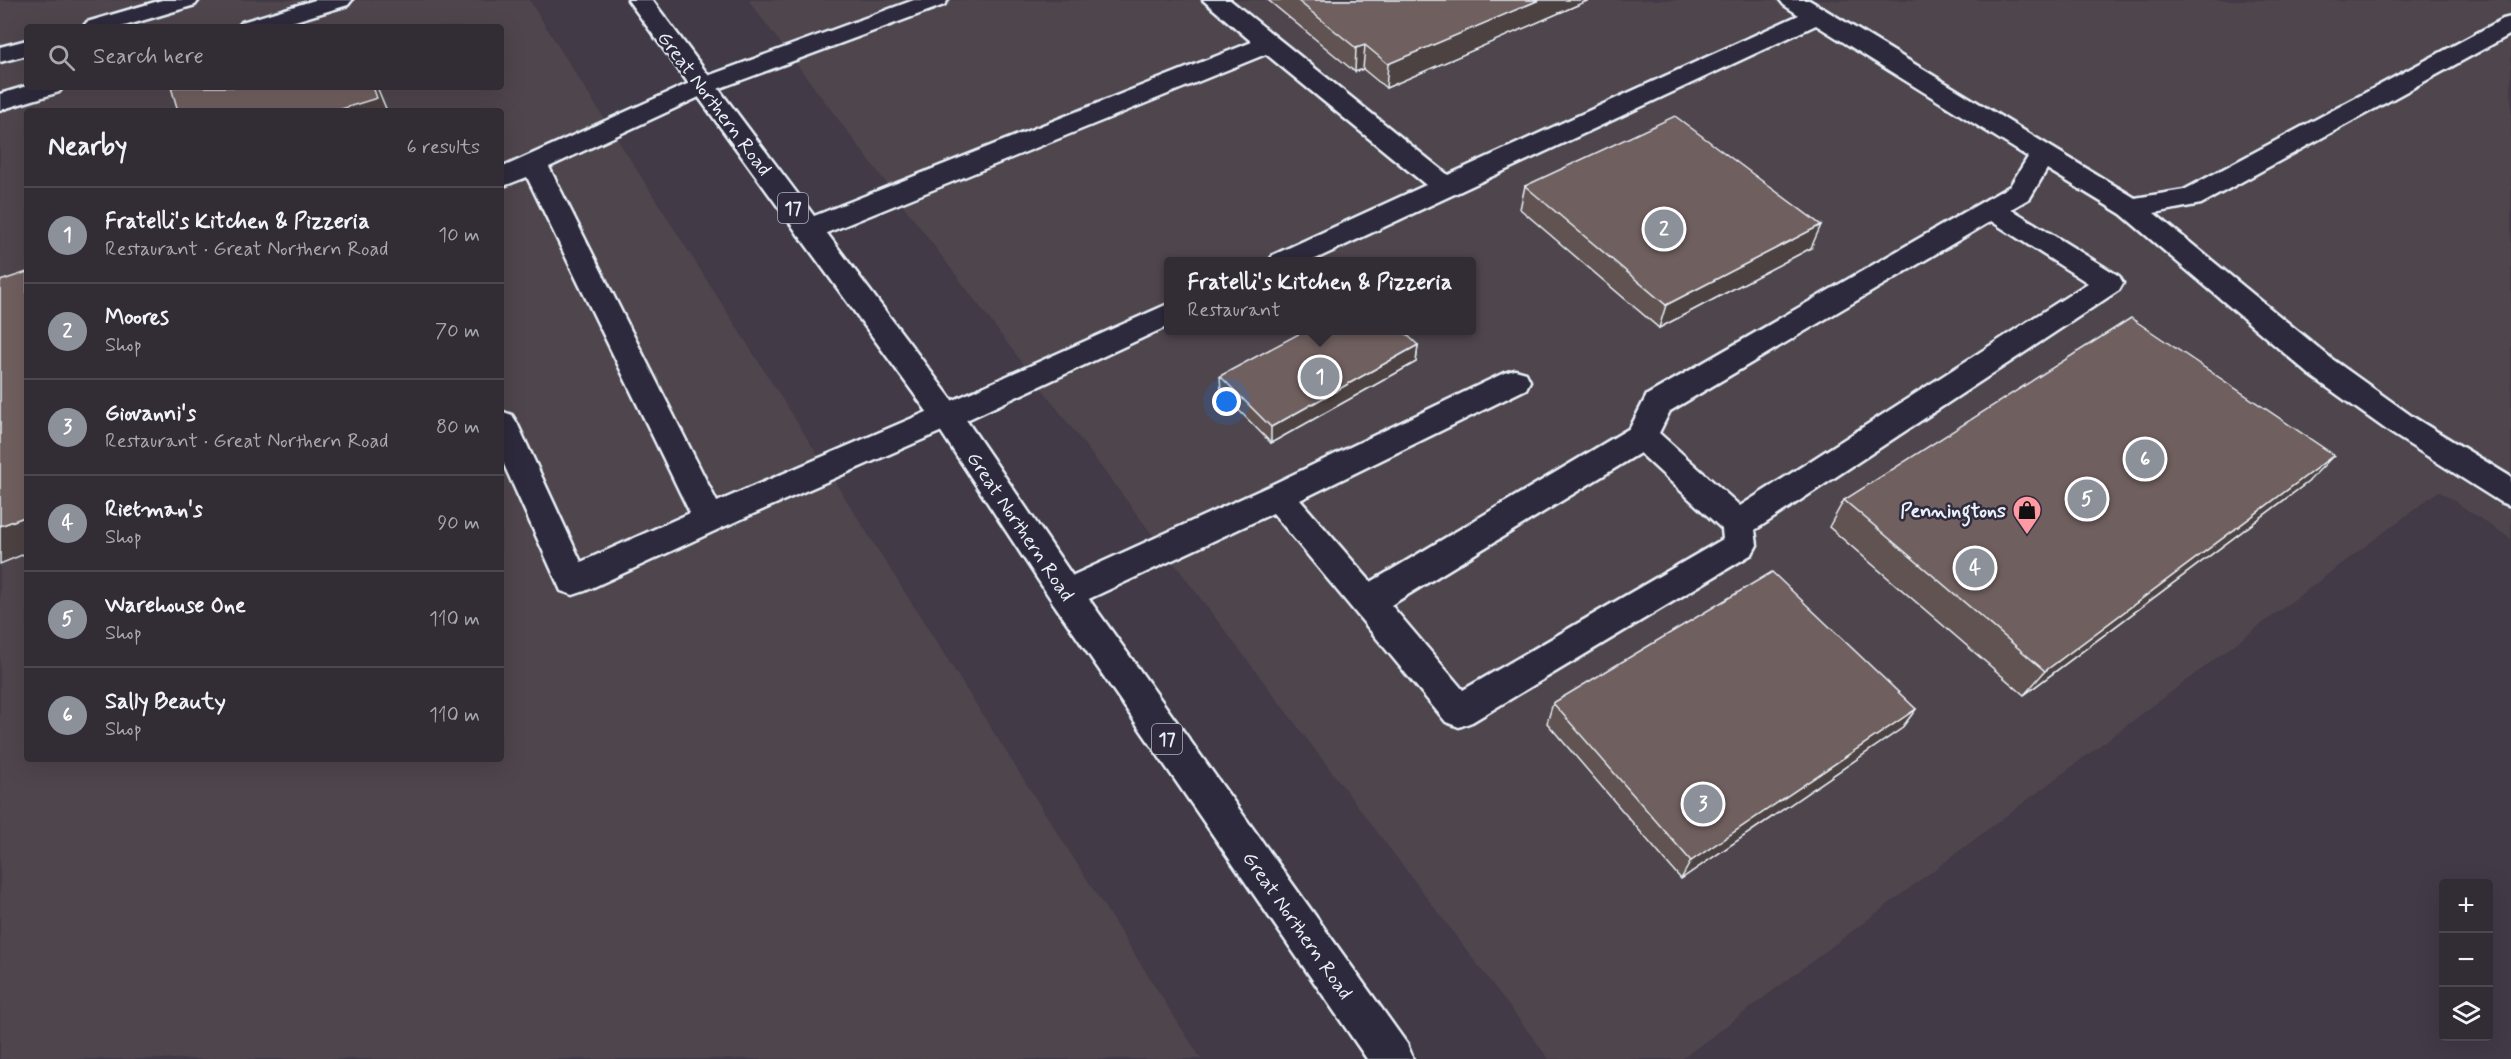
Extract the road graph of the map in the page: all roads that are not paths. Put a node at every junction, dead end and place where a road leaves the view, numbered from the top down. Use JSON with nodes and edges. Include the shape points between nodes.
{"nodes":[{"id":1,"x":187,"y":0,"type":"edge"},
{"id":2,"x":340,"y":0,"type":"edge"},
{"id":3,"x":640,"y":0,"type":"edge"},
{"id":4,"x":936,"y":0,"type":"edge"},
{"id":5,"x":1215,"y":0,"type":"edge"},
{"id":6,"x":1792,"y":0,"type":"edge"},
{"id":7,"x":1816,"y":16,"type":"junction"},
{"id":8,"x":105,"y":24,"type":"edge"},
{"id":9,"x":260,"y":24,"type":"edge"},
{"id":10,"x":2511,"y":24,"type":"edge"},
{"id":11,"x":1269,"y":44,"type":"junction"},
{"id":12,"x":24,"y":48,"type":"edge"},
{"id":13,"x":0,"y":55,"type":"edge"},
{"id":14,"x":703,"y":86,"type":"junction"},
{"id":15,"x":40,"y":90,"type":"edge"},
{"id":16,"x":0,"y":102,"type":"edge"},
{"id":17,"x":2043,"y":154,"type":"junction"},
{"id":18,"x":534,"y":165,"type":"junction"},
{"id":19,"x":504,"y":177,"type":"edge"},
{"id":20,"x":1445,"y":187,"type":"junction"},
{"id":21,"x":2131,"y":208,"type":"junction"},
{"id":22,"x":1991,"y":209,"type":"junction"},
{"id":23,"x":809,"y":229,"type":"junction"},
{"id":24,"x":1292,"y":257,"type":"edge"},
{"id":25,"x":1164,"y":316,"type":"edge"},
{"id":26,"x":1515,"y":381,"type":"dead end"},
{"id":27,"x":947,"y":416,"type":"junction"},
{"id":28,"x":504,"y":430,"type":"edge"},
{"id":29,"x":1642,"y":436,"type":"junction"},
{"id":30,"x":2511,"y":493,"type":"edge"},
{"id":31,"x":1278,"y":496,"type":"junction"},
{"id":32,"x":709,"y":519,"type":"junction"},
{"id":33,"x":1738,"y":524,"type":"junction"},
{"id":34,"x":1066,"y":594,"type":"junction"},
{"id":35,"x":1367,"y":602,"type":"junction"},
{"id":36,"x":1392,"y":1059,"type":"edge"}],
"edges":[{"from":1,"to":8,"type":"main road"},
{"from":2,"to":9,"type":"main road"},
{"from":3,"to":14,"type":"main road","name":"Great Northern Road","number":"17"},
{"from":4,"to":14,"type":"main road"},
{"from":5,"to":11,"type":"main road"},
{"from":6,"to":7,"type":"main road"},
{"from":7,"to":17,"type":"main road"},
{"from":7,"to":20,"type":"main road"},
{"from":10,"to":21,"type":"main road","via":[[2191,198]]},
{"from":11,"to":20,"type":"main road"},
{"from":11,"to":23,"type":"main road"},
{"from":12,"to":13,"type":"main road"},
{"from":14,"to":18,"type":"main road"},
{"from":14,"to":23,"type":"main road","name":"Great Northern Road","number":"17"},
{"from":15,"to":16,"type":"main road"},
{"from":17,"to":21,"type":"main road"},
{"from":17,"to":22,"type":"main road","via":[[2020,192]]},
{"from":18,"to":19,"type":"main road"},
{"from":18,"to":32,"type":"main road"},
{"from":20,"to":24,"type":"main road"},
{"from":21,"to":30,"type":"main road","via":[[2321,367],[2402,425]]},
{"from":22,"to":29,"type":"main road","via":[[1658,403]]},
{"from":22,"to":33,"type":"main road","via":[[2109,283]]},
{"from":23,"to":27,"type":"main road","name":"Great Northern Road","number":"17"},
{"from":25,"to":27,"type":"main road"},
{"from":26,"to":31,"type":"main road"},
{"from":27,"to":32,"type":"main road"},
{"from":27,"to":34,"type":"main road","name":"Great Northern Road","number":"17"},
{"from":28,"to":32,"type":"main road","via":[[573,581]]},
{"from":29,"to":33,"type":"main road"},
{"from":29,"to":35,"type":"main road"},
{"from":31,"to":34,"type":"main road"},
{"from":31,"to":35,"type":"main road"},
{"from":33,"to":35,"type":"main road","via":[[1740,545],[1459,711]]},
{"from":34,"to":36,"type":"main road","name":"Great Northern Road","number":"17"}]}
